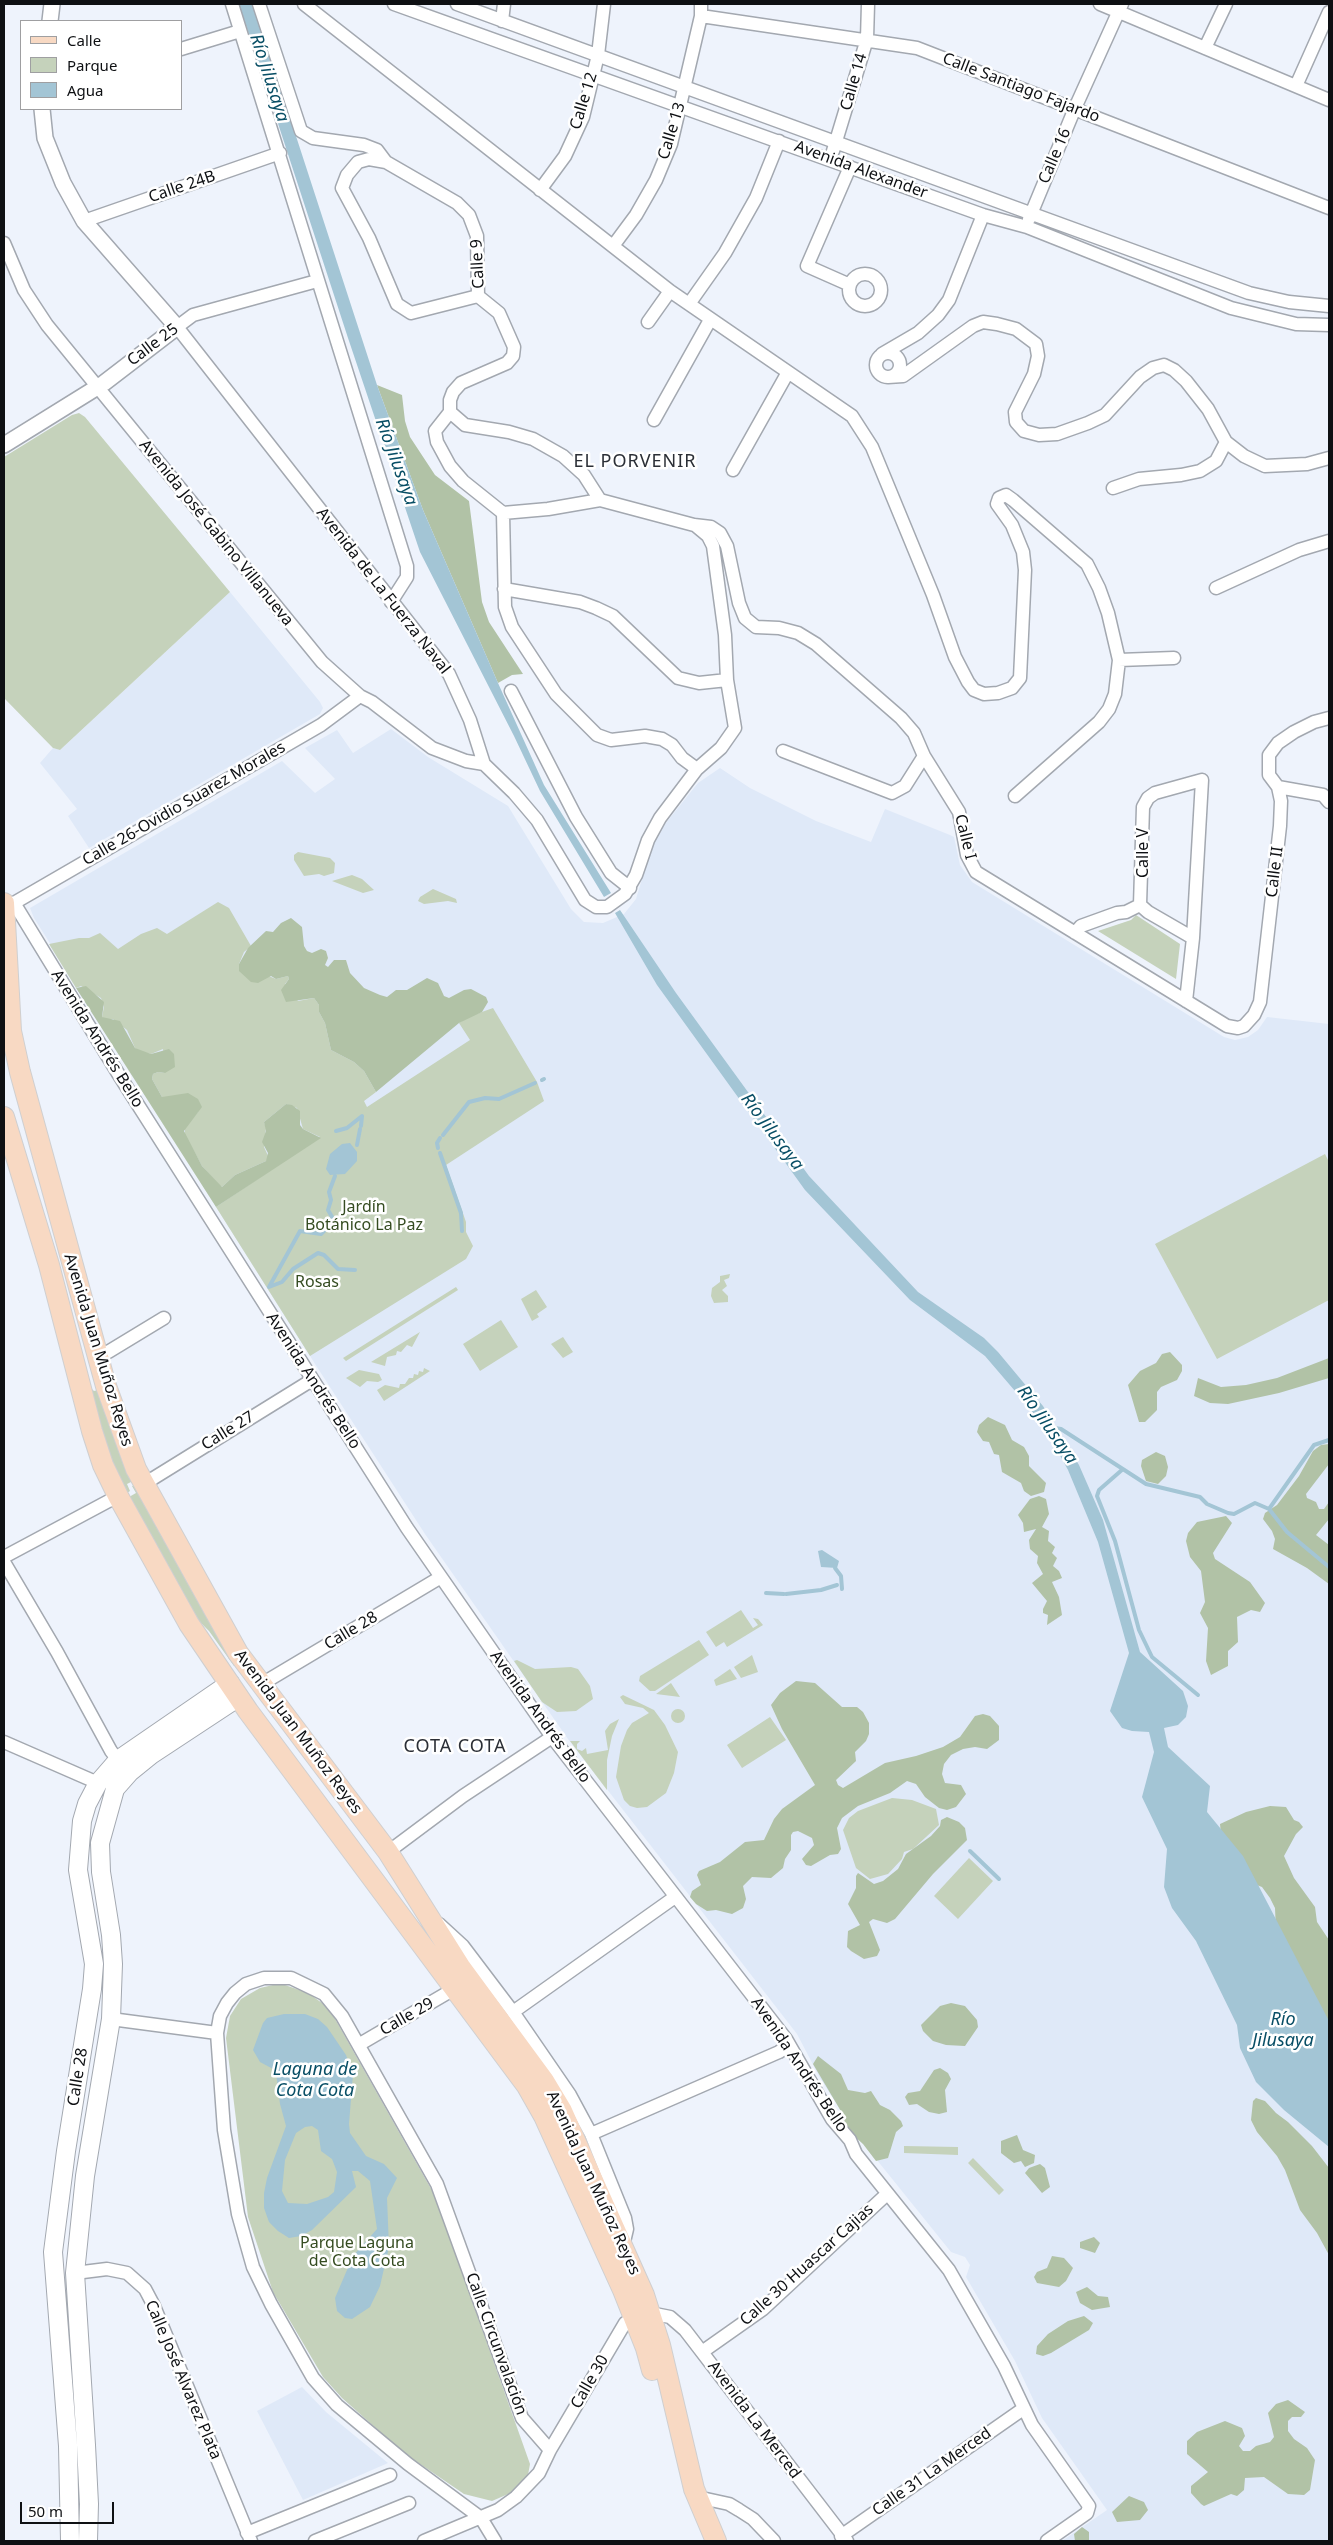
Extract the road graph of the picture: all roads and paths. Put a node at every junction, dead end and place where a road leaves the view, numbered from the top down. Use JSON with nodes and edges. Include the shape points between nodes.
{"nodes":[{"id":1,"x":52,"y":4,"type":"edge"},
{"id":2,"x":232,"y":4,"type":"edge"},
{"id":3,"x":259,"y":4,"type":"edge"},
{"id":4,"x":304,"y":4,"type":"edge"},
{"id":5,"x":394,"y":4,"type":"edge"},
{"id":6,"x":457,"y":4,"type":"edge"},
{"id":7,"x":504,"y":4,"type":"edge"},
{"id":8,"x":604,"y":4,"type":"edge"},
{"id":9,"x":868,"y":4,"type":"edge"},
{"id":10,"x":1100,"y":4,"type":"edge"},
{"id":11,"x":1226,"y":4,"type":"edge"},
{"id":12,"x":1120,"y":8,"type":"edge"},
{"id":13,"x":701,"y":10,"type":"edge"},
{"id":14,"x":1329,"y":12,"type":"edge"},
{"id":15,"x":50,"y":20,"type":"edge"},
{"id":16,"x":502,"y":21,"type":"junction"},
{"id":17,"x":240,"y":31,"type":"junction"},
{"id":18,"x":867,"y":39,"type":"junction"},
{"id":19,"x":1205,"y":48,"type":"junction"},
{"id":20,"x":182,"y":49,"type":"edge"},
{"id":21,"x":598,"y":55,"type":"junction"},
{"id":22,"x":592,"y":76,"type":"junction"},
{"id":23,"x":1296,"y":86,"type":"junction"},
{"id":24,"x":684,"y":88,"type":"junction"},
{"id":25,"x":1329,"y":100,"type":"edge"},
{"id":26,"x":681,"y":106,"type":"junction"},
{"id":27,"x":1075,"y":108,"type":"junction"},
{"id":28,"x":42,"y":110,"type":"edge"},
{"id":29,"x":779,"y":141,"type":"junction"},
{"id":30,"x":836,"y":144,"type":"junction"},
{"id":31,"x":280,"y":153,"type":"junction"},
{"id":32,"x":830,"y":158,"type":"junction"},
{"id":33,"x":386,"y":162,"type":"junction"},
{"id":34,"x":850,"y":166,"type":"junction"},
{"id":35,"x":540,"y":190,"type":"junction"},
{"id":36,"x":1329,"y":208,"type":"edge"},
{"id":37,"x":1031,"y":213,"type":"junction"},
{"id":38,"x":983,"y":215,"type":"junction"},
{"id":39,"x":84,"y":221,"type":"junction"},
{"id":40,"x":1027,"y":227,"type":"junction"},
{"id":41,"x":4,"y":243,"type":"edge"},
{"id":42,"x":613,"y":246,"type":"junction"},
{"id":43,"x":318,"y":281,"type":"junction"},
{"id":44,"x":850,"y":285,"type":"dead end"},
{"id":45,"x":670,"y":291,"type":"junction"},
{"id":46,"x":478,"y":296,"type":"junction"},
{"id":47,"x":689,"y":304,"type":"junction"},
{"id":48,"x":1329,"y":306,"type":"edge"},
{"id":49,"x":710,"y":320,"type":"junction"},
{"id":50,"x":648,"y":322,"type":"dead end"},
{"id":51,"x":1329,"y":325,"type":"edge"},
{"id":52,"x":177,"y":327,"type":"junction"},
{"id":53,"x":901,"y":343,"type":"junction"},
{"id":54,"x":882,"y":354,"type":"junction"},
{"id":55,"x":898,"y":358,"type":"junction"},
{"id":56,"x":916,"y":366,"type":"junction"},
{"id":57,"x":787,"y":374,"type":"junction"},
{"id":58,"x":888,"y":377,"type":"junction"},
{"id":59,"x":98,"y":386,"type":"junction"},
{"id":60,"x":450,"y":412,"type":"junction"},
{"id":61,"x":654,"y":420,"type":"dead end"},
{"id":62,"x":1226,"y":442,"type":"junction"},
{"id":63,"x":4,"y":445,"type":"edge"},
{"id":64,"x":1329,"y":458,"type":"edge"},
{"id":65,"x":733,"y":470,"type":"dead end"},
{"id":66,"x":1112,"y":488,"type":"dead end"},
{"id":67,"x":600,"y":500,"type":"junction"},
{"id":68,"x":502,"y":514,"type":"junction"},
{"id":69,"x":694,"y":525,"type":"junction"},
{"id":70,"x":1329,"y":541,"type":"edge"},
{"id":71,"x":1216,"y":588,"type":"dead end"},
{"id":72,"x":504,"y":589,"type":"junction"},
{"id":73,"x":391,"y":602,"type":"junction"},
{"id":74,"x":1174,"y":658,"type":"dead end"},
{"id":75,"x":1119,"y":660,"type":"junction"},
{"id":76,"x":727,"y":680,"type":"junction"},
{"id":77,"x":512,"y":692,"type":"dead end"},
{"id":78,"x":360,"y":696,"type":"junction"},
{"id":79,"x":1329,"y":718,"type":"edge"},
{"id":80,"x":783,"y":751,"type":"dead end"},
{"id":81,"x":924,"y":756,"type":"junction"},
{"id":82,"x":484,"y":764,"type":"junction"},
{"id":83,"x":697,"y":769,"type":"junction"},
{"id":84,"x":1278,"y":787,"type":"junction"},
{"id":85,"x":1016,"y":796,"type":"dead end"},
{"id":86,"x":1329,"y":802,"type":"edge"},
{"id":87,"x":630,"y":888,"type":"junction"},
{"id":88,"x":6,"y":904,"type":"edge"},
{"id":89,"x":1140,"y":905,"type":"junction"},
{"id":90,"x":1075,"y":932,"type":"junction"},
{"id":91,"x":1193,"y":938,"type":"junction"},
{"id":92,"x":1186,"y":1001,"type":"junction"},
{"id":93,"x":1212,"y":1018,"type":"joint"},
{"id":94,"x":7,"y":1031,"type":"edge"},
{"id":95,"x":4,"y":1117,"type":"edge"},
{"id":96,"x":164,"y":1318,"type":"dead end"},
{"id":97,"x":108,"y":1352,"type":"dead end"},
{"id":98,"x":312,"y":1380,"type":"junction"},
{"id":99,"x":144,"y":1484,"type":"junction"},
{"id":100,"x":118,"y":1496,"type":"junction"},
{"id":101,"x":4,"y":1557,"type":"edge"},
{"id":102,"x":4,"y":1562,"type":"edge"},
{"id":103,"x":441,"y":1577,"type":"junction"},
{"id":104,"x":260,"y":1685,"type":"junction"},
{"id":105,"x":234,"y":1690,"type":"junction"},
{"id":106,"x":552,"y":1737,"type":"junction"},
{"id":107,"x":4,"y":1742,"type":"edge"},
{"id":108,"x":118,"y":1760,"type":"junction"},
{"id":109,"x":130,"y":1772,"type":"junction"},
{"id":110,"x":98,"y":1784,"type":"junction"},
{"id":111,"x":115,"y":1789,"type":"junction"},
{"id":112,"x":388,"y":1852,"type":"junction"},
{"id":113,"x":676,"y":1897,"type":"junction"},
{"id":114,"x":431,"y":1919,"type":"junction"},
{"id":115,"x":92,"y":1989,"type":"junction"},
{"id":116,"x":454,"y":1989,"type":"junction"},
{"id":117,"x":112,"y":1990,"type":"junction"},
{"id":118,"x":513,"y":2012,"type":"junction"},
{"id":119,"x":111,"y":2019,"type":"junction"},
{"id":120,"x":217,"y":2033,"type":"junction"},
{"id":121,"x":360,"y":2044,"type":"junction"},
{"id":122,"x":789,"y":2045,"type":"junction"},
{"id":123,"x":591,"y":2134,"type":"junction"},
{"id":124,"x":887,"y":2194,"type":"junction"},
{"id":125,"x":623,"y":2246,"type":"junction"},
{"id":126,"x":74,"y":2273,"type":"junction"},
{"id":127,"x":54,"y":2274,"type":"junction"},
{"id":128,"x":642,"y":2316,"type":"junction"},
{"id":129,"x":702,"y":2352,"type":"junction"},
{"id":130,"x":1023,"y":2409,"type":"junction"},
{"id":131,"x":68,"y":2446,"type":"junction"},
{"id":132,"x":86,"y":2446,"type":"junction"},
{"id":133,"x":550,"y":2450,"type":"junction"},
{"id":134,"x":390,"y":2475,"type":"dead end"},
{"id":135,"x":696,"y":2493,"type":"junction"},
{"id":136,"x":409,"y":2504,"type":"dead end"},
{"id":137,"x":481,"y":2518,"type":"junction"},
{"id":138,"x":249,"y":2537,"type":"edge"},
{"id":139,"x":844,"y":2538,"type":"edge"},
{"id":140,"x":70,"y":2541,"type":"edge"},
{"id":141,"x":88,"y":2541,"type":"edge"},
{"id":142,"x":315,"y":2541,"type":"edge"},
{"id":143,"x":424,"y":2541,"type":"edge"},
{"id":144,"x":496,"y":2541,"type":"edge"},
{"id":145,"x":716,"y":2541,"type":"edge"},
{"id":146,"x":774,"y":2541,"type":"edge"},
{"id":147,"x":1047,"y":2541,"type":"edge"}],
"edges":[{"from":1,"to":15,"type":"street"},
{"from":2,"to":17,"type":"street"},
{"from":3,"to":33,"type":"street","name":"Calle 9","via":[[301,131],[313,138],[364,144],[377,150]]},
{"from":4,"to":35,"type":"street"},
{"from":5,"to":22,"type":"street","name":"Avenida Alexander"},
{"from":6,"to":16,"type":"street","name":"Avenida Alexander"},
{"from":7,"to":16,"type":"street"},
{"from":8,"to":21,"type":"street","name":"Calle 12"},
{"from":9,"to":18,"type":"street","name":"Calle 14"},
{"from":10,"to":12,"type":"street"},
{"from":11,"to":19,"type":"street"},
{"from":12,"to":19,"type":"street"},
{"from":12,"to":27,"type":"street","name":"Calle 16"},
{"from":13,"to":18,"type":"street","name":"Calle Santiago Fajardo"},
{"from":13,"to":24,"type":"street","name":"Calle 13"},
{"from":14,"to":23,"type":"street"},
{"from":16,"to":21,"type":"street","name":"Avenida Alexander"},
{"from":17,"to":20,"type":"street"},
{"from":17,"to":31,"type":"street"},
{"from":18,"to":27,"type":"street","name":"Calle Santiago Fajardo","via":[[917,48]]},
{"from":18,"to":30,"type":"street","name":"Calle 14"},
{"from":19,"to":23,"type":"street"},
{"from":21,"to":22,"type":"street","name":"Calle 12"},
{"from":21,"to":24,"type":"street","name":"Avenida Alexander"},
{"from":22,"to":26,"type":"street","name":"Avenida Alexander"},
{"from":22,"to":35,"type":"street","name":"Calle 12","via":[[582,117],[565,156]]},
{"from":23,"to":25,"type":"street"},
{"from":24,"to":26,"type":"street","name":"Calle 13"},
{"from":24,"to":30,"type":"street","name":"Avenida Alexander"},
{"from":26,"to":29,"type":"street","name":"Avenida Alexander"},
{"from":26,"to":42,"type":"street","name":"Calle 13","via":[[671,144],[656,180]]},
{"from":27,"to":36,"type":"street","name":"Calle Santiago Fajardo"},
{"from":27,"to":37,"type":"street","name":"Calle 16"},
{"from":28,"to":39,"type":"street","name":"Avenida de La Fuerza Naval","via":[[45,138],[63,183]]},
{"from":29,"to":32,"type":"street","name":"Avenida Alexander"},
{"from":29,"to":47,"type":"street","via":[[756,198],[725,253]]},
{"from":30,"to":32,"type":"street","name":"Calle 14"},
{"from":30,"to":37,"type":"street","name":"Avenida Alexander"},
{"from":31,"to":39,"type":"street","name":"Calle 24B"},
{"from":31,"to":43,"type":"street"},
{"from":32,"to":34,"type":"street","name":"Avenida Alexander"},
{"from":33,"to":46,"type":"street","name":"Calle 9","via":[[457,202],[469,215],[477,236]]},
{"from":33,"to":46,"type":"street","via":[[358,162],[347,174],[342,188],[369,238],[398,304],[411,313]]},
{"from":34,"to":38,"type":"street","name":"Avenida Alexander"},
{"from":34,"to":44,"type":"street","via":[[807,266]]},
{"from":35,"to":42,"type":"street"},
{"from":37,"to":40,"type":"street","name":"Calle 16"},
{"from":37,"to":48,"type":"street","name":"Avenida Alexander","via":[[1249,293],[1288,302]]},
{"from":38,"to":40,"type":"street","name":"Avenida Alexander"},
{"from":38,"to":53,"type":"street","via":[[948,300],[938,315]]},
{"from":39,"to":52,"type":"street","name":"Avenida de La Fuerza Naval"},
{"from":40,"to":51,"type":"street","name":"Avenida Alexander","via":[[1232,308],[1277,320]]},
{"from":41,"to":59,"type":"street","name":"Avenida José Gabino Villanueva","via":[[24,290],[42,318]]},
{"from":42,"to":45,"type":"street"},
{"from":43,"to":52,"type":"street","name":"Calle 25","via":[[193,315]]},
{"from":43,"to":73,"type":"street","via":[[407,566],[407,577]]},
{"from":45,"to":47,"type":"street"},
{"from":45,"to":50,"type":"street"},
{"from":46,"to":60,"type":"street","name":"Calle 9","via":[[499,313],[514,347],[513,356],[508,363],[461,383],[453,392]]},
{"from":47,"to":49,"type":"street"},
{"from":49,"to":57,"type":"street"},
{"from":49,"to":61,"type":"street"},
{"from":52,"to":59,"type":"street","name":"Calle 25"},
{"from":52,"to":73,"type":"street","name":"Avenida de La Fuerza Naval"},
{"from":53,"to":54,"type":"street"},
{"from":53,"to":55,"type":"street"},
{"from":54,"to":55,"type":"street","via":[[890,352]]},
{"from":54,"to":58,"type":"street","via":[[876,368]]},
{"from":55,"to":56,"type":"street","via":[[904,364]]},
{"from":55,"to":58,"type":"street","via":[[899,371]]},
{"from":56,"to":58,"type":"street","via":[[899,377]]},
{"from":56,"to":62,"type":"street","via":[[973,326],[983,322],[997,324],[1016,329],[1036,344],[1038,356],[1034,374],[1015,412],[1016,422],[1024,431],[1038,435],[1058,434],[1105,415],[1140,377],[1164,365],[1186,381],[1208,409]]},
{"from":57,"to":65,"type":"street"},
{"from":57,"to":75,"type":"street","via":[[852,416],[872,447],[955,657],[974,690],[984,694],[998,693],[1012,688],[1020,678],[1025,570],[1020,542],[997,504],[999,498],[1006,496],[1087,564],[1108,613]]},
{"from":59,"to":63,"type":"street","name":"Calle 25"},
{"from":59,"to":78,"type":"street","name":"Avenida José Gabino Villanueva","via":[[322,662]]},
{"from":60,"to":67,"type":"street","via":[[464,425],[533,439],[563,456],[584,475]]},
{"from":60,"to":68,"type":"street","via":[[434,431],[437,442],[463,481]]},
{"from":62,"to":64,"type":"street","via":[[1265,466],[1306,464]]},
{"from":62,"to":66,"type":"street","via":[[1216,461],[1200,471],[1140,479]]},
{"from":67,"to":68,"type":"street"},
{"from":67,"to":69,"type":"street"},
{"from":68,"to":72,"type":"street"},
{"from":69,"to":76,"type":"street","name":"Avenida de La Fuerza Naval","via":[[708,536],[713,546]]},
{"from":69,"to":81,"type":"street","name":"Calle I","via":[[711,527],[720,533],[728,546],[745,618],[756,627],[798,633],[816,644],[901,718],[914,733]]},
{"from":70,"to":71,"type":"street","via":[[1299,550]]},
{"from":72,"to":76,"type":"street","via":[[580,602],[596,608],[613,616],[678,678],[699,683]]},
{"from":72,"to":83,"type":"street","via":[[505,607],[512,627],[556,694],[592,730],[611,740],[645,736],[662,739]]},
{"from":73,"to":82,"type":"street","name":"Avenida de La Fuerza Naval","via":[[449,674],[470,720]]},
{"from":74,"to":75,"type":"street"},
{"from":75,"to":85,"type":"street","via":[[1115,694],[1100,722]]},
{"from":76,"to":83,"type":"street","name":"Avenida de La Fuerza Naval","via":[[733,704],[734,732]]},
{"from":77,"to":87,"type":"street","via":[[576,816],[611,873]]},
{"from":78,"to":82,"type":"street","name":"Avenida José Gabino Villanueva","via":[[432,748]]},
{"from":78,"to":88,"type":"street","name":"Calle 26-Ovidio Suarez Morales","via":[[321,725]]},
{"from":79,"to":84,"type":"street","name":"Calle II","via":[[1294,732],[1278,743],[1269,755],[1269,775]]},
{"from":80,"to":81,"type":"street","via":[[892,793],[905,786]]},
{"from":81,"to":90,"type":"street","name":"Calle I","via":[[959,812],[967,855],[976,872]]},
{"from":82,"to":87,"type":"street","name":"Avenida de La Fuerza Naval","via":[[537,820],[585,900],[596,907],[607,907],[620,900]]},
{"from":83,"to":87,"type":"street","name":"Avenida de La Fuerza Naval","via":[[651,832]]},
{"from":84,"to":86,"type":"street","via":[[1323,795]]},
{"from":84,"to":93,"type":"street","name":"Calle II","via":[[1280,826],[1260,1002],[1244,1026],[1233,1028]]},
{"from":88,"to":94,"type":"main road","name":"Avenida Juan Muñoz Reyes"},
{"from":88,"to":98,"type":"street","name":"Avenida Andrés Bello"},
{"from":89,"to":90,"type":"street","via":[[1081,926]]},
{"from":89,"to":91,"type":"street"},
{"from":89,"to":91,"type":"street","name":"Calle V","via":[[1145,802],[1155,793],[1202,780]]},
{"from":90,"to":92,"type":"street","name":"Calle I"},
{"from":91,"to":92,"type":"street"},
{"from":92,"to":93,"type":"street","name":"Calle I"},
{"from":94,"to":99,"type":"main road","name":"Avenida Juan Muñoz Reyes","via":[[106,1386]]},
{"from":95,"to":100,"type":"main road","name":"Avenida Juan Muñoz Reyes","via":[[49,1266],[92,1431]]},
{"from":96,"to":97,"type":"street"},
{"from":98,"to":99,"type":"street","name":"Calle 27"},
{"from":98,"to":103,"type":"street","name":"Avenida Andrés Bello"},
{"from":99,"to":104,"type":"main road","name":"Avenida Juan Muñoz Reyes","via":[[214,1612]]},
{"from":100,"to":101,"type":"street"},
{"from":100,"to":105,"type":"main road","name":"Avenida Juan Muñoz Reyes","via":[[189,1624]]},
{"from":102,"to":108,"type":"street"},
{"from":103,"to":104,"type":"street","name":"Calle 28"},
{"from":103,"to":106,"type":"street","name":"Avenida Andrés Bello"},
{"from":104,"to":105,"type":"main road"},
{"from":104,"to":112,"type":"main road","name":"Avenida Juan Muñoz Reyes"},
{"from":105,"to":108,"type":"main road","name":"Calle 28"},
{"from":105,"to":109,"type":"main road","name":"Calle 28"},
{"from":105,"to":116,"type":"main road","name":"Avenida Juan Muñoz Reyes"},
{"from":106,"to":112,"type":"street","via":[[462,1796]]},
{"from":106,"to":113,"type":"street","name":"Avenida Andrés Bello"},
{"from":107,"to":110,"type":"street"},
{"from":108,"to":109,"type":"main road"},
{"from":108,"to":110,"type":"main road","name":"Calle 28"},
{"from":109,"to":111,"type":"main road","name":"Calle 28"},
{"from":110,"to":111,"type":"main road"},
{"from":110,"to":115,"type":"main road","name":"Calle 28","via":[[82,1821],[78,1870],[94,1964]]},
{"from":111,"to":117,"type":"main road","name":"Calle 28","via":[[100,1843],[111,1935]]},
{"from":112,"to":114,"type":"main road","name":"Avenida Juan Muñoz Reyes"},
{"from":113,"to":118,"type":"street"},
{"from":113,"to":122,"type":"street","name":"Avenida Andrés Bello"},
{"from":114,"to":118,"type":"street","via":[[463,1946]]},
{"from":114,"to":125,"type":"main road","name":"Avenida Juan Muñoz Reyes","via":[[461,1968],[562,2111]]},
{"from":115,"to":117,"type":"main road"},
{"from":115,"to":127,"type":"main road","name":"Calle 28","via":[[66,2151],[53,2252]]},
{"from":116,"to":121,"type":"street","name":"Calle 29"},
{"from":116,"to":128,"type":"main road","name":"Avenida Juan Muñoz Reyes","via":[[527,2086]]},
{"from":117,"to":119,"type":"main road","name":"Calle 28"},
{"from":118,"to":123,"type":"street","via":[[570,2095]]},
{"from":119,"to":120,"type":"street"},
{"from":119,"to":126,"type":"main road","name":"Calle 28","via":[[85,2176]]},
{"from":120,"to":121,"type":"street","name":"Calle Circunvalación","via":[[220,2016],[227,2003],[246,1984],[264,1978],[291,1978],[324,1994]]},
{"from":120,"to":137,"type":"street","name":"Calle Circunvalación","via":[[220,2099],[238,2214],[253,2267],[271,2304],[313,2378],[337,2405],[408,2464]]},
{"from":121,"to":133,"type":"street","name":"Calle Circunvalación","via":[[437,2184],[522,2418]]},
{"from":122,"to":123,"type":"street"},
{"from":122,"to":124,"type":"street","name":"Avenida Andrés Bello","via":[[832,2120]]},
{"from":123,"to":125,"type":"street","via":[[627,2224]]},
{"from":124,"to":129,"type":"street","name":"Calle 30 Huascar Cajias","via":[[762,2309]]},
{"from":124,"to":130,"type":"street","name":"Avenida Andrés Bello","via":[[949,2270],[1004,2366]]},
{"from":125,"to":128,"type":"main road","name":"Avenida Juan Muñoz Reyes"},
{"from":126,"to":127,"type":"main road"},
{"from":126,"to":132,"type":"main road","name":"Calle 28"},
{"from":126,"to":138,"type":"street","name":"Calle José Alvarez Plata","via":[[107,2269],[127,2273],[145,2289]]},
{"from":127,"to":131,"type":"main road","name":"Calle 28"},
{"from":128,"to":129,"type":"street","name":"Avenida La Merced","via":[[670,2317]]},
{"from":128,"to":133,"type":"street","name":"Calle 30","via":[[625,2323]]},
{"from":128,"to":135,"type":"main road","name":"Avenida Juan Muñoz Reyes","via":[[646,2348],[676,2465],[682,2479]]},
{"from":129,"to":139,"type":"street","name":"Avenida La Merced"},
{"from":130,"to":139,"type":"street","name":"Calle 31 La Merced"},
{"from":130,"to":147,"type":"street","name":"Avenida Andrés Bello","via":[[1089,2506],[1089,2510]]},
{"from":131,"to":132,"type":"main road"},
{"from":131,"to":140,"type":"main road","name":"Calle 28"},
{"from":132,"to":141,"type":"main road","name":"Calle 28"},
{"from":133,"to":137,"type":"street","via":[[539,2473],[516,2497]]},
{"from":134,"to":138,"type":"street"},
{"from":135,"to":145,"type":"main road","name":"Avenida Juan Muñoz Reyes"},
{"from":135,"to":146,"type":"street","via":[[740,2510]]},
{"from":136,"to":142,"type":"street"},
{"from":137,"to":143,"type":"street"},
{"from":137,"to":144,"type":"street"}]}
